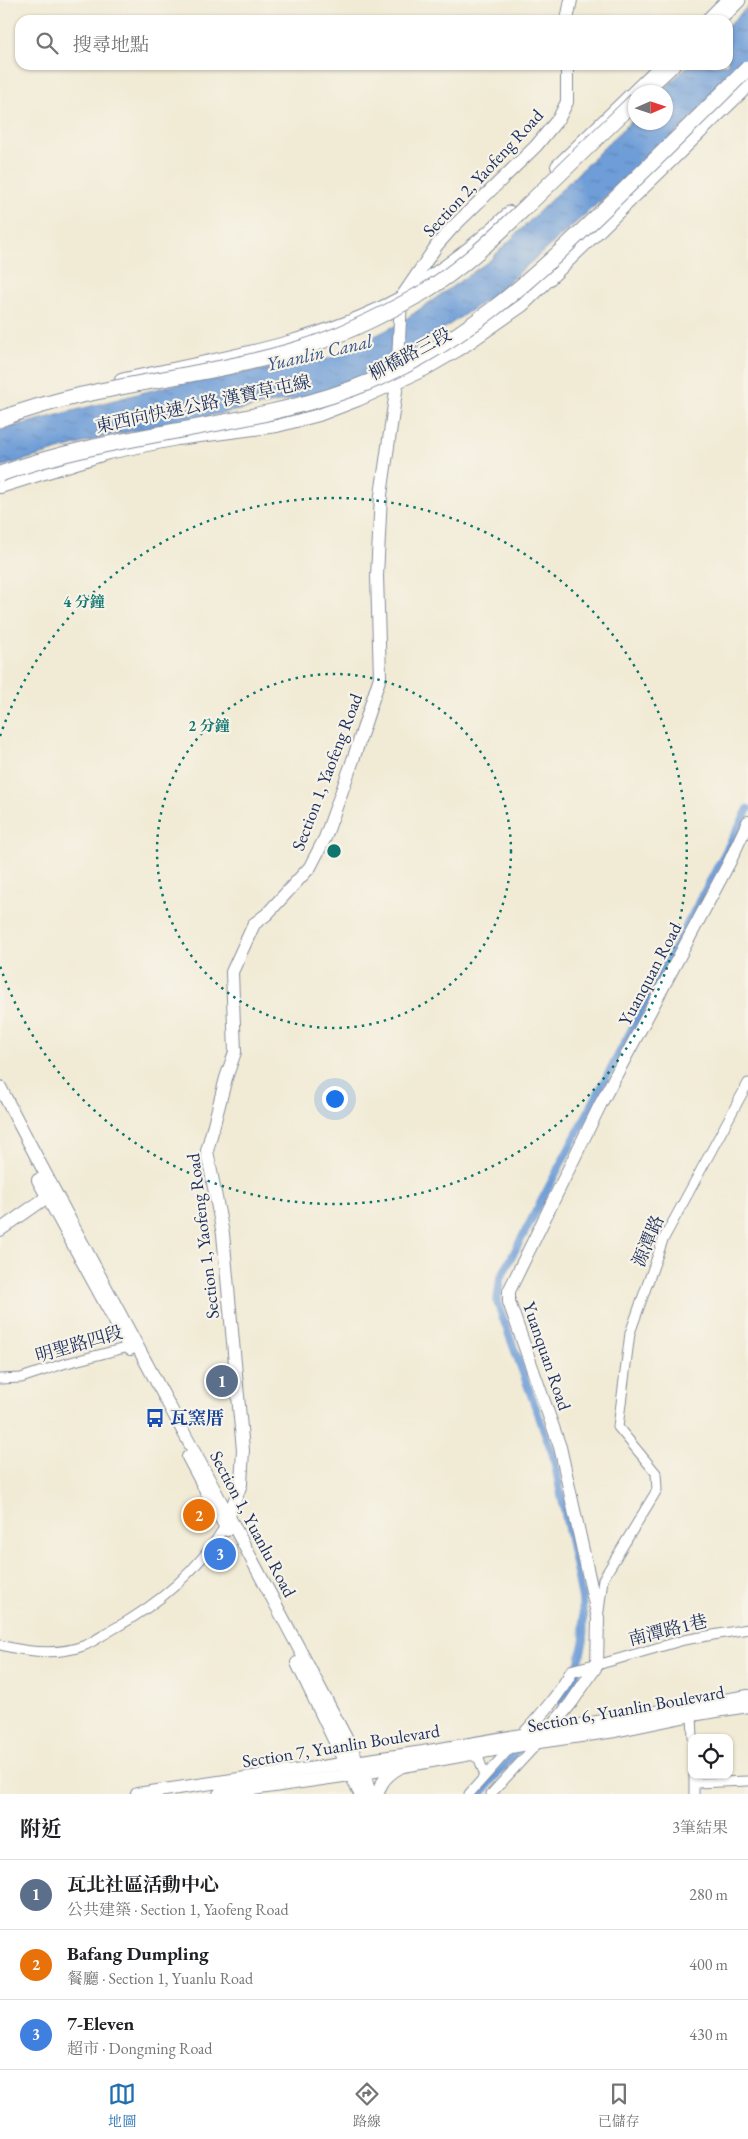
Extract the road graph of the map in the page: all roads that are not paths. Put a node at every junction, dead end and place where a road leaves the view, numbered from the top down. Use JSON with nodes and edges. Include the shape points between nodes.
{"nodes":[{"id":1,"x":571,"y":0,"type":"edge"},
{"id":2,"x":727,"y":0,"type":"edge"},
{"id":3,"x":738,"y":0,"type":"edge"},
{"id":4,"x":569,"y":15,"type":"edge"},
{"id":5,"x":712,"y":15,"type":"edge"},
{"id":6,"x":723,"y":15,"type":"edge"},
{"id":7,"x":748,"y":68,"type":"edge"},
{"id":8,"x":567,"y":70,"type":"edge"},
{"id":9,"x":656,"y":70,"type":"edge"},
{"id":10,"x":667,"y":70,"type":"edge"},
{"id":11,"x":651,"y":85,"type":"edge"},
{"id":12,"x":748,"y":86,"type":"edge"},
{"id":13,"x":628,"y":108,"type":"edge"},
{"id":14,"x":400,"y":304,"type":"junction"},
{"id":15,"x":396,"y":384,"type":"junction"},
{"id":16,"x":0,"y":411,"type":"edge"},
{"id":17,"x":0,"y":419,"type":"edge"},
{"id":18,"x":0,"y":474,"type":"edge"},
{"id":19,"x":0,"y":487,"type":"edge"},
{"id":20,"x":748,"y":822,"type":"edge"},
{"id":21,"x":748,"y":1083,"type":"edge"},
{"id":22,"x":0,"y":1087,"type":"edge"},
{"id":23,"x":0,"y":1104,"type":"edge"},
{"id":24,"x":47,"y":1197,"type":"junction"},
{"id":25,"x":0,"y":1230,"type":"edge"},
{"id":26,"x":133,"y":1346,"type":"junction"},
{"id":27,"x":0,"y":1379,"type":"edge"},
{"id":28,"x":227,"y":1520,"type":"junction"},
{"id":29,"x":598,"y":1618,"type":"junction"},
{"id":30,"x":748,"y":1629,"type":"edge"},
{"id":31,"x":0,"y":1645,"type":"edge"},
{"id":32,"x":597,"y":1665,"type":"junction"},
{"id":33,"x":748,"y":1696,"type":"edge"},
{"id":34,"x":573,"y":1702,"type":"junction"},
{"id":35,"x":748,"y":1706,"type":"edge"},
{"id":36,"x":692,"y":1715,"type":"junction"},
{"id":37,"x":597,"y":1721,"type":"junction"},
{"id":38,"x":550,"y":1729,"type":"junction"},
{"id":39,"x":525,"y":1733,"type":"junction"},
{"id":40,"x":693,"y":1734,"type":"edge"},
{"id":41,"x":539,"y":1742,"type":"junction"},
{"id":42,"x":511,"y":1748,"type":"junction"},
{"id":43,"x":470,"y":1754,"type":"junction"},
{"id":44,"x":402,"y":1766,"type":"junction"},
{"id":45,"x":355,"y":1768,"type":"junction"},
{"id":46,"x":485,"y":1776,"type":"junction"},
{"id":47,"x":694,"y":1779,"type":"edge"},
{"id":48,"x":748,"y":1781,"type":"edge"},
{"id":49,"x":137,"y":1794,"type":"edge"},
{"id":50,"x":219,"y":1794,"type":"edge"},
{"id":51,"x":360,"y":1794,"type":"edge"},
{"id":52,"x":370,"y":1794,"type":"edge"},
{"id":53,"x":378,"y":1794,"type":"edge"},
{"id":54,"x":468,"y":1794,"type":"edge"},
{"id":55,"x":491,"y":1794,"type":"edge"},
{"id":56,"x":694,"y":1794,"type":"edge"}],
"edges":[{"from":1,"to":4,"type":"main road"},
{"from":2,"to":5,"type":"main road"},
{"from":3,"to":6,"type":"highway"},
{"from":7,"to":18,"type":"highway","name":"東西向快速公路 漢寶草屯線","bridge":true,"via":[[550,263],[514,294],[421,359],[351,389],[274,412],[107,443]]},
{"from":8,"to":14,"type":"main road","name":"Section 2, Yaofeng Road","via":[[567,102],[559,118],[536,146],[452,228]]},
{"from":9,"to":14,"type":"main road","via":[[503,219]]},
{"from":10,"to":11,"type":"highway"},
{"from":12,"to":15,"type":"main road","name":"柳橋路三段","via":[[523,305],[460,349]]},
{"from":13,"to":17,"type":"highway","name":"東西向快速公路 漢寶草屯線","bridge":true,"via":[[477,253],[423,292],[365,323],[328,340],[254,361],[95,392]]},
{"from":14,"to":15,"type":"main road","name":"Section 1, Yaofeng Road"},
{"from":14,"to":16,"type":"main road","via":[[252,353],[52,395]]},
{"from":15,"to":19,"type":"main road","name":"柳橋路三段","via":[[319,415],[277,426],[176,439],[108,453]]},
{"from":15,"to":28,"type":"main road","name":"Section 1, Yaofeng Road","via":[[381,495],[377,576],[380,677],[325,838],[310,867],[254,924],[232,972],[235,1052],[208,1151],[223,1234],[243,1450],[242,1484]]},
{"from":20,"to":29,"type":"main road","name":"Yuanquan Road","via":[[730,863],[600,1103],[509,1291],[509,1302],[560,1447]]},
{"from":21,"to":29,"type":"street","name":"源潭路","via":[[663,1240],[630,1333],[618,1427],[656,1473],[657,1490],[603,1578]]},
{"from":22,"to":26,"type":"main road","name":"Section 1, Yuanlu Road"},
{"from":23,"to":24,"type":"main road","name":"Section 1, Yuanlu Road"},
{"from":24,"to":25,"type":"main road"},
{"from":24,"to":26,"type":"main road","name":"Section 1, Yuanlu Road"},
{"from":26,"to":27,"type":"street","name":"明聖路四段","via":[[22,1378]]},
{"from":26,"to":28,"type":"main road","name":"Section 1, Yuanlu Road"},
{"from":28,"to":31,"type":"street","via":[[218,1538],[167,1595],[124,1624],[83,1646],[64,1650],[28,1652]]},
{"from":28,"to":45,"type":"main road","name":"Section 1, Yuanlu Road","via":[[291,1650]]},
{"from":29,"to":32,"type":"main road","name":"Yuanquan Road"},
{"from":30,"to":32,"type":"street","name":"南潭路1巷","via":[[684,1640]]},
{"from":32,"to":34,"type":"main road"},
{"from":32,"to":39,"type":"main road","via":[[572,1671],[563,1688]]},
{"from":33,"to":37,"type":"main road","name":"Section 6, Yuanlin Boulevard"},
{"from":34,"to":37,"type":"main road","via":[[579,1716]]},
{"from":34,"to":38,"type":"main road"},
{"from":35,"to":36,"type":"main road","name":"Section 6, Yuanlin Boulevard"},
{"from":36,"to":40,"type":"street"},
{"from":36,"to":41,"type":"main road","name":"Section 6, Yuanlin Boulevard"},
{"from":37,"to":38,"type":"main road","name":"Section 6, Yuanlin Boulevard"},
{"from":38,"to":39,"type":"main road","name":"Section 7, Yuanlin Boulevard"},
{"from":38,"to":41,"type":"main road"},
{"from":39,"to":42,"type":"street"},
{"from":39,"to":45,"type":"main road","name":"Section 7, Yuanlin Boulevard"},
{"from":41,"to":42,"type":"main road","name":"Section 6, Yuanlin Boulevard"},
{"from":41,"to":55,"type":"street"},
{"from":42,"to":43,"type":"main road","name":"Section 7, Yuanlin Boulevard"},
{"from":42,"to":46,"type":"street"},
{"from":43,"to":44,"type":"main road","name":"Section 7, Yuanlin Boulevard"},
{"from":43,"to":46,"type":"street","via":[[479,1759]]},
{"from":44,"to":45,"type":"main road","name":"Section 7, Yuanlin Boulevard"},
{"from":44,"to":53,"type":"main road","via":[[390,1773]]},
{"from":45,"to":49,"type":"main road","name":"Section 7, Yuanlin Boulevard"},
{"from":45,"to":50,"type":"main road","name":"Section 7, Yuanlin Boulevard"},
{"from":45,"to":51,"type":"main road","name":"Section 1, Yuanlu Road"},
{"from":45,"to":52,"type":"main road","name":"Section 1, Yuanlu Road"},
{"from":46,"to":54,"type":"street"},
{"from":47,"to":48,"type":"street"},
{"from":47,"to":56,"type":"street"}]}
